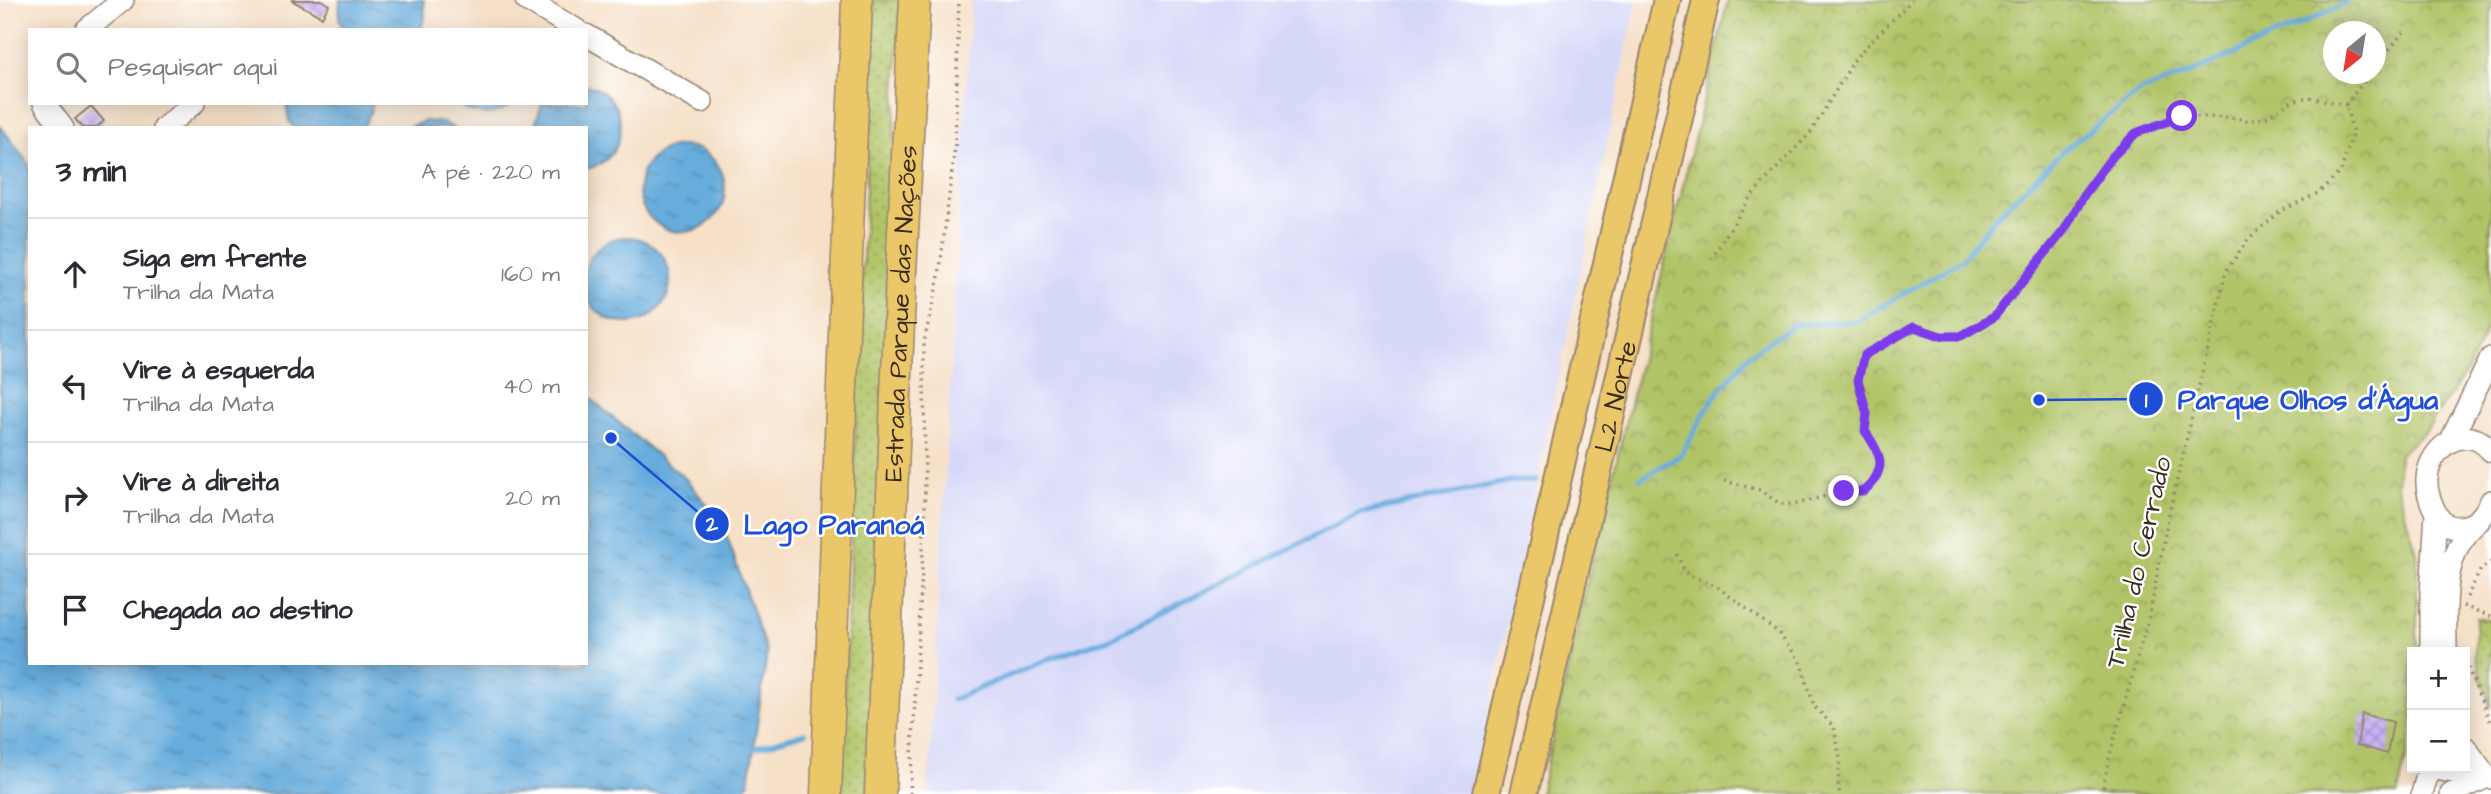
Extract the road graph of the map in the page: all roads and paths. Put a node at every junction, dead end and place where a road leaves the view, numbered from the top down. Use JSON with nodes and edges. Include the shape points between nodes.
{"nodes":[{"id":1,"x":123,"y":0,"type":"edge"},
{"id":2,"x":526,"y":0,"type":"edge"},
{"id":3,"x":858,"y":0,"type":"edge"},
{"id":4,"x":915,"y":0,"type":"edge"},
{"id":5,"x":959,"y":0,"type":"edge"},
{"id":6,"x":1667,"y":0,"type":"edge"},
{"id":7,"x":1706,"y":0,"type":"edge"},
{"id":8,"x":1912,"y":0,"type":"edge"},
{"id":9,"x":100,"y":7,"type":"edge"},
{"id":10,"x":87,"y":28,"type":"edge"},
{"id":11,"x":574,"y":28,"type":"edge"},
{"id":12,"x":2405,"y":30,"type":"dead end"},
{"id":13,"x":588,"y":36,"type":"edge"},
{"id":14,"x":2386,"y":53,"type":"edge"},
{"id":15,"x":2362,"y":84,"type":"edge"},
{"id":16,"x":702,"y":102,"type":"dead end"},
{"id":17,"x":45,"y":105,"type":"edge"},
{"id":18,"x":192,"y":105,"type":"edge"},
{"id":19,"x":2346,"y":105,"type":"junction"},
{"id":20,"x":61,"y":126,"type":"edge"},
{"id":21,"x":166,"y":126,"type":"edge"},
{"id":22,"x":1711,"y":259,"type":"dead end"},
{"id":23,"x":2491,"y":358,"type":"edge"},
{"id":24,"x":2450,"y":442,"type":"junction"},
{"id":25,"x":2490,"y":444,"type":"edge"},
{"id":26,"x":1724,"y":481,"type":"dead end"},
{"id":27,"x":2491,"y":501,"type":"edge"},
{"id":28,"x":2436,"y":513,"type":"junction"},
{"id":29,"x":2484,"y":519,"type":"edge"},
{"id":30,"x":1677,"y":554,"type":"dead end"},
{"id":31,"x":2491,"y":562,"type":"edge"},
{"id":32,"x":2454,"y":604,"type":"dead end"},
{"id":33,"x":2464,"y":606,"type":"junction"},
{"id":34,"x":2464,"y":615,"type":"dead end"},
{"id":35,"x":2491,"y":616,"type":"edge"},
{"id":36,"x":2431,"y":647,"type":"edge"},
{"id":37,"x":2446,"y":647,"type":"edge"},
{"id":38,"x":2470,"y":673,"type":"edge"},
{"id":39,"x":2491,"y":724,"type":"edge"},
{"id":40,"x":2470,"y":753,"type":"edge"},
{"id":41,"x":2427,"y":773,"type":"edge"},
{"id":42,"x":2458,"y":773,"type":"edge"},
{"id":43,"x":2489,"y":778,"type":"edge"},
{"id":44,"x":826,"y":794,"type":"edge"},
{"id":45,"x":880,"y":794,"type":"edge"},
{"id":46,"x":909,"y":794,"type":"edge"},
{"id":47,"x":1486,"y":794,"type":"edge"},
{"id":48,"x":1524,"y":794,"type":"edge"},
{"id":49,"x":1840,"y":794,"type":"edge"},
{"id":50,"x":2102,"y":794,"type":"edge"},
{"id":51,"x":2421,"y":794,"type":"edge"},
{"id":52,"x":2451,"y":794,"type":"edge"}],
"edges":[{"from":1,"to":9,"type":"street"},
{"from":2,"to":11,"type":"street"},
{"from":3,"to":44,"type":"highway","name":"Estrada Parque das Nações"},
{"from":4,"to":45,"type":"highway","name":"Estrada Parque das Nações"},
{"from":5,"to":46,"type":"path","via":[[956,147],[939,276],[924,342],[925,513]]},
{"from":6,"to":47,"type":"main road","name":"L2 Norte"},
{"from":7,"to":48,"type":"main road","name":"L2 Norte"},
{"from":8,"to":22,"type":"path","via":[[1856,57],[1811,132],[1751,196]]},
{"from":9,"to":10,"type":"street"},
{"from":12,"to":14,"type":"path"},
{"from":13,"to":16,"type":"street"},
{"from":15,"to":19,"type":"path"},
{"from":17,"to":20,"type":"street"},
{"from":18,"to":21,"type":"street"},
{"from":19,"to":26,"type":"path","via":[[2309,97],[2250,121],[2182,116],[2136,133],[2111,158],[2065,229],[1994,317],[1961,336],[1941,336],[1914,327],[1864,355],[1858,380],[1867,414],[1865,431],[1882,465],[1876,480],[1864,491],[1780,504],[1760,490]]},
{"from":19,"to":50,"type":"path","name":"Trilha do Cerrado","via":[[2353,133],[2341,172],[2318,193],[2281,211],[2249,238],[2226,271],[2150,613]]},
{"from":23,"to":24,"type":"street"},
{"from":24,"to":25,"type":"street","via":[[2470,436]]},
{"from":24,"to":28,"type":"street","via":[[2434,457],[2427,479]]},
{"from":27,"to":29,"type":"street"},
{"from":28,"to":29,"type":"street","via":[[2452,527]]},
{"from":28,"to":36,"type":"street"},
{"from":29,"to":37,"type":"street","via":[[2458,548],[2451,567]]},
{"from":30,"to":49,"type":"path","via":[[1685,573],[1719,588],[1778,632],[1800,661],[1814,706],[1833,727],[1840,758]]},
{"from":31,"to":33,"type":"path","via":[[2481,569]]},
{"from":32,"to":33,"type":"path"},
{"from":33,"to":34,"type":"path"},
{"from":33,"to":35,"type":"path"},
{"from":38,"to":39,"type":"path"},
{"from":40,"to":43,"type":"street"},
{"from":41,"to":51,"type":"street"},
{"from":42,"to":43,"type":"street"},
{"from":43,"to":52,"type":"street"}]}
